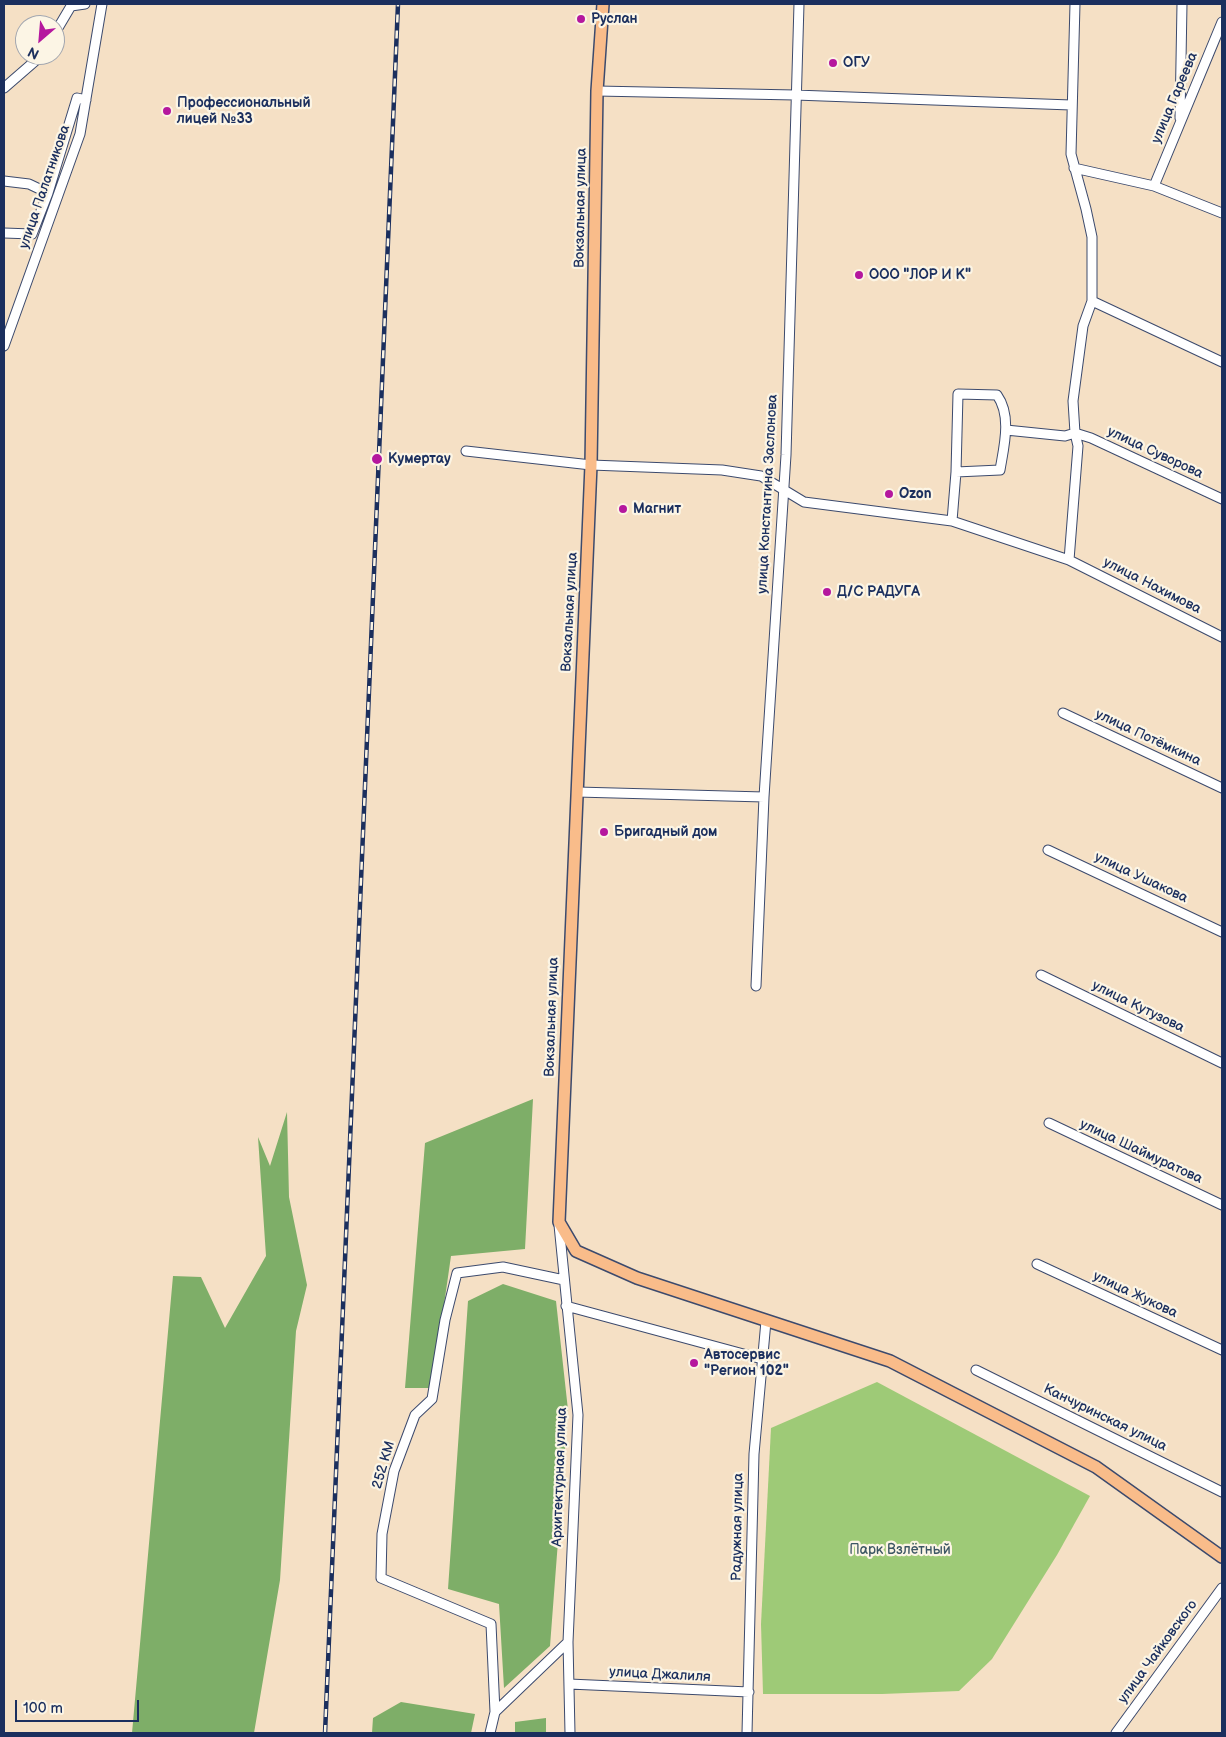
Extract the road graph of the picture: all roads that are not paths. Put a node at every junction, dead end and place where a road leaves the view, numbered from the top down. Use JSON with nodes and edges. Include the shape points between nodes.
{"nodes":[{"id":1,"x":85,"y":4,"type":"edge"},
{"id":2,"x":102,"y":4,"type":"edge"},
{"id":3,"x":603,"y":4,"type":"edge"},
{"id":4,"x":799,"y":4,"type":"edge"},
{"id":5,"x":1075,"y":4,"type":"edge"},
{"id":6,"x":1182,"y":4,"type":"edge"},
{"id":7,"x":65,"y":16,"type":"edge"},
{"id":8,"x":1222,"y":22,"type":"edge"},
{"id":9,"x":30,"y":65,"type":"edge"},
{"id":10,"x":4,"y":88,"type":"edge"},
{"id":11,"x":597,"y":91,"type":"junction"},
{"id":12,"x":795,"y":95,"type":"junction"},
{"id":13,"x":86,"y":100,"type":"junction"},
{"id":14,"x":1071,"y":105,"type":"junction"},
{"id":15,"x":1180,"y":121,"type":"junction"},
{"id":16,"x":1074,"y":168,"type":"junction"},
{"id":17,"x":4,"y":181,"type":"edge"},
{"id":18,"x":1154,"y":186,"type":"junction"},
{"id":19,"x":48,"y":193,"type":"junction"},
{"id":20,"x":1222,"y":214,"type":"edge"},
{"id":21,"x":4,"y":233,"type":"edge"},
{"id":22,"x":1092,"y":300,"type":"junction"},
{"id":23,"x":4,"y":346,"type":"edge"},
{"id":24,"x":1222,"y":362,"type":"edge"},
{"id":25,"x":1006,"y":430,"type":"junction"},
{"id":26,"x":1075,"y":433,"type":"junction"},
{"id":27,"x":466,"y":451,"type":"dead end"},
{"id":28,"x":591,"y":465,"type":"junction"},
{"id":29,"x":956,"y":472,"type":"junction"},
{"id":30,"x":782,"y":489,"type":"junction"},
{"id":31,"x":1222,"y":499,"type":"edge"},
{"id":32,"x":952,"y":521,"type":"junction"},
{"id":33,"x":1069,"y":560,"type":"junction"},
{"id":34,"x":1222,"y":637,"type":"edge"},
{"id":35,"x":1063,"y":713,"type":"dead end"},
{"id":36,"x":1222,"y":788,"type":"edge"},
{"id":37,"x":577,"y":792,"type":"junction"},
{"id":38,"x":764,"y":797,"type":"junction"},
{"id":39,"x":1048,"y":850,"type":"dead end"},
{"id":40,"x":1222,"y":932,"type":"edge"},
{"id":41,"x":1041,"y":975,"type":"dead end"},
{"id":42,"x":756,"y":986,"type":"dead end"},
{"id":43,"x":1222,"y":1063,"type":"edge"},
{"id":44,"x":1049,"y":1123,"type":"dead end"},
{"id":45,"x":1222,"y":1205,"type":"edge"},
{"id":46,"x":559,"y":1222,"type":"junction"},
{"id":47,"x":1037,"y":1264,"type":"dead end"},
{"id":48,"x":564,"y":1280,"type":"junction"},
{"id":49,"x":566,"y":1306,"type":"junction"},
{"id":50,"x":766,"y":1322,"type":"junction"},
{"id":51,"x":1222,"y":1350,"type":"edge"},
{"id":52,"x":762,"y":1360,"type":"junction"},
{"id":53,"x":976,"y":1370,"type":"dead end"},
{"id":54,"x":1222,"y":1492,"type":"edge"},
{"id":55,"x":1222,"y":1557,"type":"edge"},
{"id":56,"x":1222,"y":1588,"type":"edge"},
{"id":57,"x":568,"y":1642,"type":"junction"},
{"id":58,"x":569,"y":1684,"type":"junction"},
{"id":59,"x":749,"y":1692,"type":"junction"},
{"id":60,"x":495,"y":1712,"type":"junction"},
{"id":61,"x":490,"y":1733,"type":"edge"},
{"id":62,"x":570,"y":1733,"type":"edge"},
{"id":63,"x":747,"y":1733,"type":"edge"},
{"id":64,"x":1116,"y":1733,"type":"edge"}],
"edges":[{"from":1,"to":7,"type":"street","via":[[71,6]]},
{"from":2,"to":13,"type":"street","name":"улица Палатникова"},
{"from":3,"to":11,"type":"main road","name":"Вокзальная улица"},
{"from":4,"to":12,"type":"street","name":"улица Константина Заслонова"},
{"from":5,"to":14,"type":"street"},
{"from":6,"to":15,"type":"street"},
{"from":8,"to":15,"type":"street","name":"улица Гареева"},
{"from":9,"to":10,"type":"street"},
{"from":11,"to":12,"type":"street"},
{"from":11,"to":28,"type":"main road","name":"Вокзальная улица"},
{"from":12,"to":14,"type":"street"},
{"from":12,"to":30,"type":"street","name":"улица Константина Заслонова","via":[[786,455]]},
{"from":13,"to":19,"type":"street","via":[[77,98]]},
{"from":13,"to":23,"type":"street","name":"улица Палатникова","via":[[80,134]]},
{"from":14,"to":16,"type":"street","via":[[1070,154]]},
{"from":15,"to":18,"type":"street","name":"улица Гареева"},
{"from":16,"to":18,"type":"street"},
{"from":16,"to":22,"type":"street","via":[[1092,237]]},
{"from":17,"to":19,"type":"street","via":[[29,184]]},
{"from":18,"to":20,"type":"street"},
{"from":19,"to":21,"type":"street","via":[[32,234]]},
{"from":22,"to":24,"type":"street"},
{"from":22,"to":26,"type":"street","via":[[1077,361],[1073,401]]},
{"from":25,"to":26,"type":"street","via":[[1065,436]]},
{"from":25,"to":29,"type":"street","via":[[1000,470]]},
{"from":25,"to":29,"type":"street","via":[[1003,404],[997,395],[958,394]]},
{"from":26,"to":31,"type":"street","name":"улица Суворова"},
{"from":26,"to":33,"type":"street","via":[[1078,446]]},
{"from":27,"to":28,"type":"street","name":"улица Нахимова"},
{"from":28,"to":30,"type":"street","name":"улица Нахимова","via":[[722,470],[761,476]]},
{"from":28,"to":37,"type":"main road","name":"Вокзальная улица"},
{"from":29,"to":32,"type":"street"},
{"from":30,"to":32,"type":"street","name":"улица Нахимова","via":[[804,502]]},
{"from":30,"to":38,"type":"street","name":"улица Константина Заслонова"},
{"from":32,"to":33,"type":"street","name":"улица Нахимова"},
{"from":33,"to":34,"type":"street","name":"улица Нахимова"},
{"from":35,"to":36,"type":"street","name":"улица Потёмкина"},
{"from":37,"to":38,"type":"street"},
{"from":37,"to":46,"type":"main road","name":"Вокзальная улица"},
{"from":38,"to":42,"type":"street","name":"улица Константина Заслонова"},
{"from":39,"to":40,"type":"street","name":"улица Ушакова"},
{"from":41,"to":43,"type":"street","name":"улица Кутузова"},
{"from":44,"to":45,"type":"street","name":"улица Шаймуратова"},
{"from":46,"to":48,"type":"street","name":"Архитектурная улица"},
{"from":46,"to":50,"type":"main road","via":[[576,1251],[637,1278]]},
{"from":47,"to":51,"type":"street","name":"улица Жукова"},
{"from":48,"to":49,"type":"street","name":"Архитектурная улица"},
{"from":48,"to":60,"type":"street","name":"252 КМ","via":[[503,1267],[457,1273],[445,1320],[432,1399],[415,1415],[394,1471],[382,1534],[381,1578],[491,1624]]},
{"from":49,"to":52,"type":"street"},
{"from":49,"to":57,"type":"street","name":"Архитектурная улица","via":[[578,1415]]},
{"from":50,"to":52,"type":"street","name":"Радужная улица"},
{"from":50,"to":55,"type":"main road","via":[[890,1362],[1096,1467]]},
{"from":52,"to":59,"type":"street","name":"Радужная улица","via":[[754,1454]]},
{"from":53,"to":54,"type":"street","name":"Канчуринская улица"},
{"from":56,"to":64,"type":"street","name":"улица Чайковского"},
{"from":57,"to":58,"type":"street","name":"Архитектурная улица"},
{"from":57,"to":60,"type":"street"},
{"from":58,"to":59,"type":"street","name":"улица Джалиля"},
{"from":58,"to":62,"type":"street","name":"Архитектурная улица"},
{"from":59,"to":63,"type":"street","name":"Радужная улица"},
{"from":60,"to":61,"type":"street"}]}
